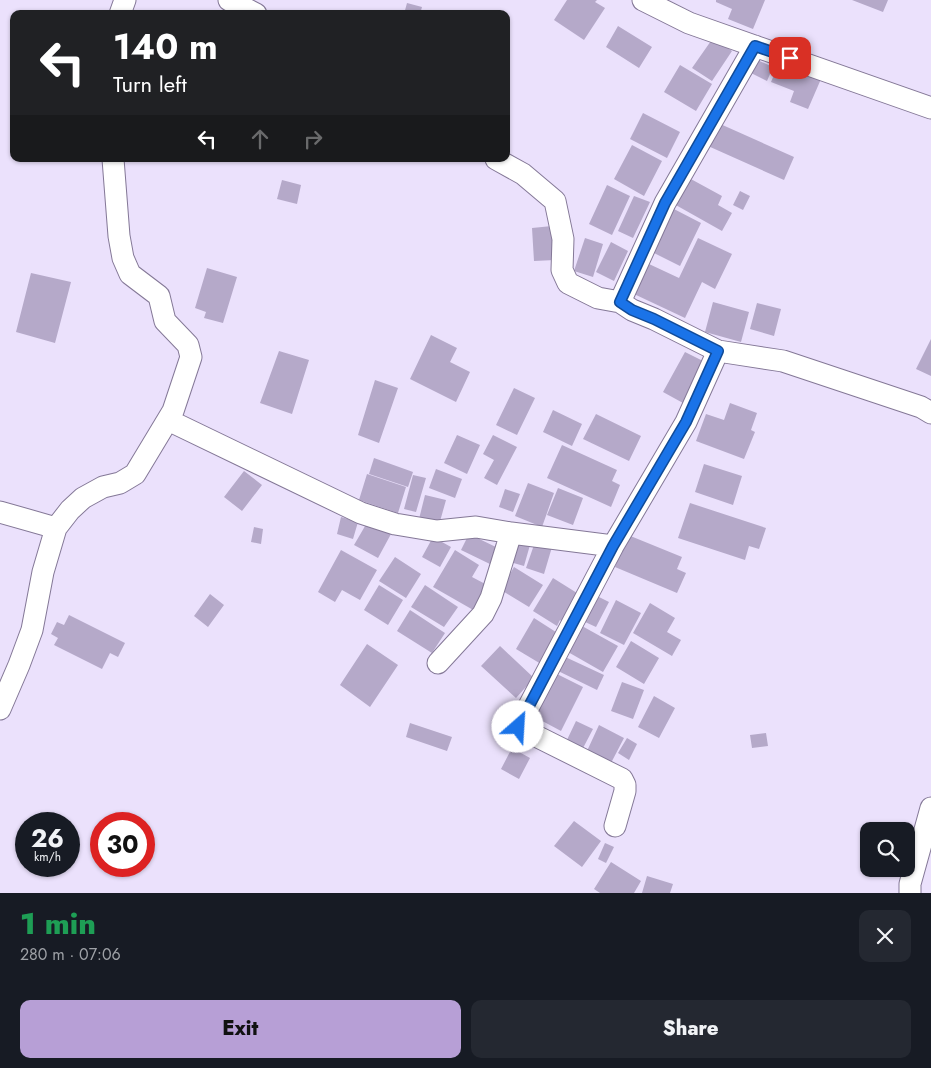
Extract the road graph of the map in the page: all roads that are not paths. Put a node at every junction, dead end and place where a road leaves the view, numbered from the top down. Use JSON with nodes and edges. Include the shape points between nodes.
{"nodes":[{"id":1,"x":229,"y":0,"type":"edge"},
{"id":2,"x":643,"y":0,"type":"edge"},
{"id":3,"x":248,"y":10,"type":"edge"},
{"id":4,"x":755,"y":46,"type":"junction"},
{"id":5,"x":931,"y":108,"type":"edge"},
{"id":6,"x":113,"y":162,"type":"edge"},
{"id":7,"x":501,"y":162,"type":"edge"},
{"id":8,"x":620,"y":302,"type":"junction"},
{"id":9,"x":718,"y":351,"type":"junction"},
{"id":10,"x":931,"y":413,"type":"edge"},
{"id":11,"x":168,"y":420,"type":"junction"},
{"id":12,"x":0,"y":512,"type":"edge"},
{"id":13,"x":56,"y":528,"type":"junction"},
{"id":14,"x":511,"y":533,"type":"junction"},
{"id":15,"x":613,"y":546,"type":"junction"},
{"id":16,"x":438,"y":663,"type":"dead end"},
{"id":17,"x":0,"y":709,"type":"edge"},
{"id":18,"x":931,"y":808,"type":"edge"},
{"id":19,"x":616,"y":826,"type":"dead end"},
{"id":20,"x":910,"y":893,"type":"edge"}],
"edges":[{"from":1,"to":3,"type":"street"},
{"from":2,"to":4,"type":"street","via":[[689,23]]},
{"from":4,"to":5,"type":"street"},
{"from":4,"to":8,"type":"street","via":[[665,203]]},
{"from":6,"to":11,"type":"street","via":[[122,258],[130,274],[159,296],[164,321],[190,350],[188,366]]},
{"from":7,"to":8,"type":"street","via":[[523,174],[555,201],[563,239],[562,270],[568,283],[598,298]]},
{"from":8,"to":9,"type":"street"},
{"from":9,"to":10,"type":"street","via":[[783,360]]},
{"from":9,"to":15,"type":"street","via":[[686,422]]},
{"from":11,"to":13,"type":"street","via":[[135,474],[83,498]]},
{"from":11,"to":14,"type":"street","via":[[361,513],[395,524],[437,531],[476,526]]},
{"from":12,"to":13,"type":"street"},
{"from":13,"to":17,"type":"street","via":[[43,572],[32,630]]},
{"from":14,"to":15,"type":"street"},
{"from":14,"to":16,"type":"street","via":[[483,614]]},
{"from":15,"to":19,"type":"street","via":[[518,727],[622,779],[624,791]]},
{"from":18,"to":20,"type":"street"}]}
